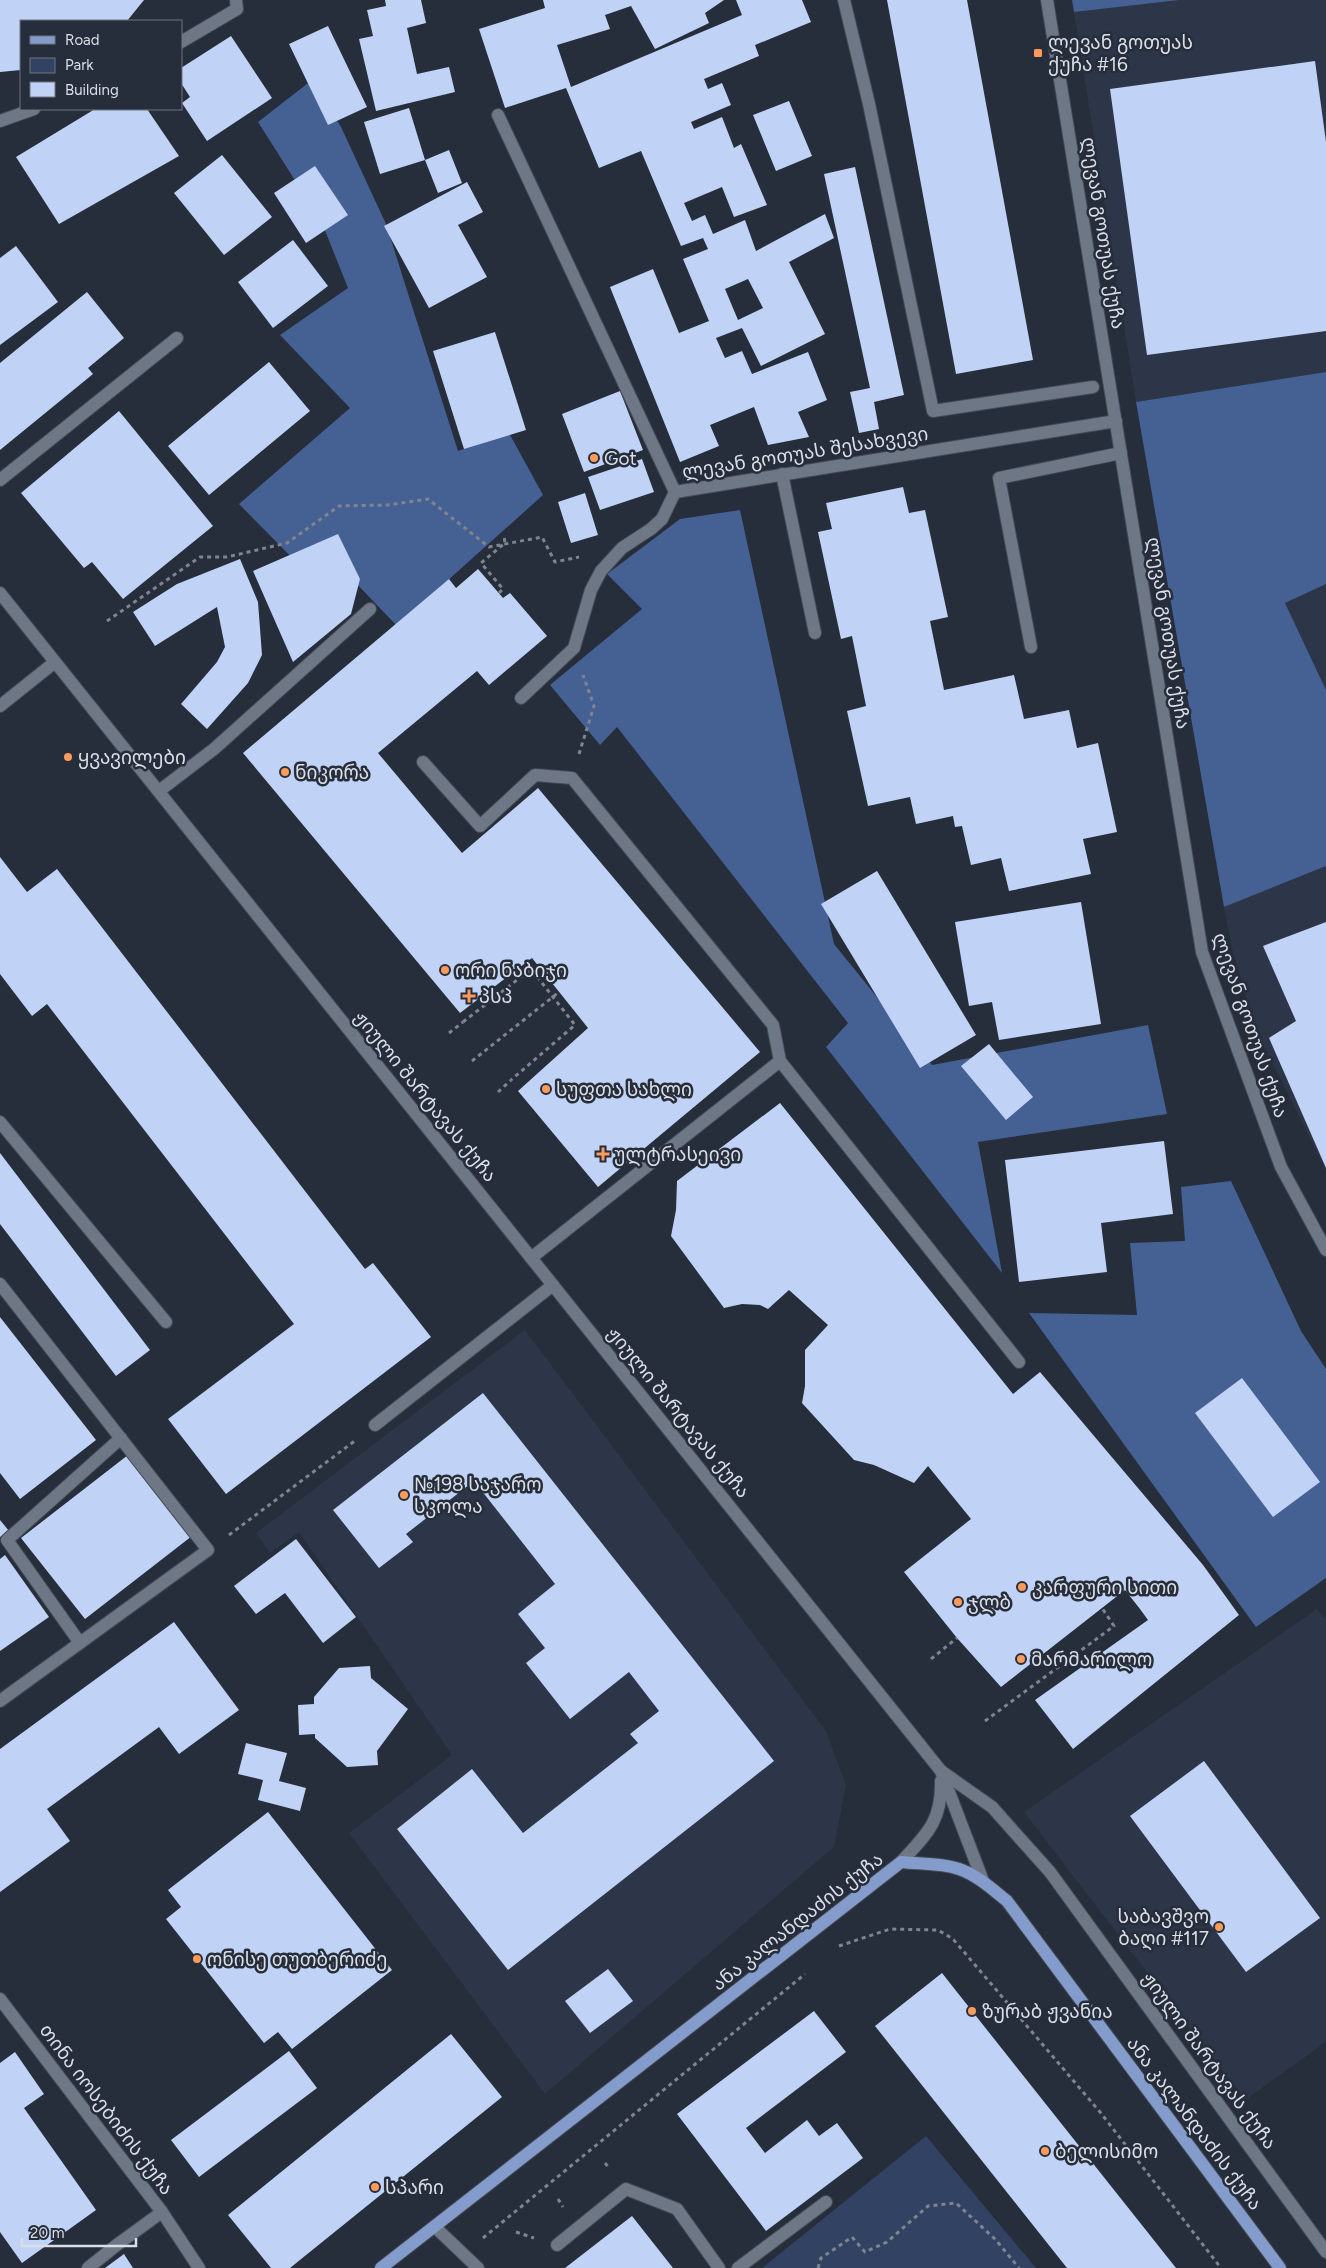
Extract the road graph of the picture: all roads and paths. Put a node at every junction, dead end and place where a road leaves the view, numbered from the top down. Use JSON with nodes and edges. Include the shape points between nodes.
{"nodes":[{"id":1,"x":236,"y":0,"type":"edge"},
{"id":2,"x":844,"y":0,"type":"edge"},
{"id":3,"x":1047,"y":0,"type":"edge"},
{"id":4,"x":182,"y":41,"type":"edge"},
{"id":5,"x":31,"y":110,"type":"edge"},
{"id":6,"x":498,"y":115,"type":"dead end"},
{"id":7,"x":0,"y":121,"type":"edge"},
{"id":8,"x":177,"y":338,"type":"dead end"},
{"id":9,"x":1093,"y":387,"type":"dead end"},
{"id":10,"x":1116,"y":421,"type":"junction"},
{"id":11,"x":1121,"y":453,"type":"junction"},
{"id":12,"x":782,"y":474,"type":"junction"},
{"id":13,"x":0,"y":480,"type":"edge"},
{"id":14,"x":675,"y":492,"type":"junction"},
{"id":15,"x":504,"y":535,"type":"dead end"},
{"id":16,"x":505,"y":543,"type":"junction"},
{"id":17,"x":622,"y":548,"type":"junction"},
{"id":18,"x":0,"y":593,"type":"edge"},
{"id":19,"x":499,"y":593,"type":"dead end"},
{"id":20,"x":370,"y":609,"type":"dead end"},
{"id":21,"x":107,"y":621,"type":"dead end"},
{"id":22,"x":816,"y":633,"type":"dead end"},
{"id":23,"x":1031,"y":647,"type":"dead end"},
{"id":24,"x":574,"y":648,"type":"junction"},
{"id":25,"x":55,"y":662,"type":"junction"},
{"id":26,"x":521,"y":698,"type":"dead end"},
{"id":27,"x":0,"y":706,"type":"edge"},
{"id":28,"x":423,"y":762,"type":"dead end"},
{"id":29,"x":572,"y":778,"type":"junction"},
{"id":30,"x":159,"y":791,"type":"junction"},
{"id":31,"x":559,"y":992,"type":"dead end"},
{"id":32,"x":449,"y":1033,"type":"dead end"},
{"id":33,"x":472,"y":1061,"type":"dead end"},
{"id":34,"x":780,"y":1061,"type":"junction"},
{"id":35,"x":498,"y":1092,"type":"dead end"},
{"id":36,"x":0,"y":1122,"type":"edge"},
{"id":37,"x":1326,"y":1250,"type":"edge"},
{"id":38,"x":531,"y":1258,"type":"junction"},
{"id":39,"x":0,"y":1284,"type":"edge"},
{"id":40,"x":553,"y":1285,"type":"junction"},
{"id":41,"x":166,"y":1322,"type":"dead end"},
{"id":42,"x":1019,"y":1362,"type":"dead end"},
{"id":43,"x":375,"y":1425,"type":"joint"},
{"id":44,"x":121,"y":1438,"type":"junction"},
{"id":45,"x":208,"y":1550,"type":"junction"},
{"id":46,"x":1102,"y":1608,"type":"dead end"},
{"id":47,"x":957,"y":1638,"type":"dead end"},
{"id":48,"x":80,"y":1643,"type":"junction"},
{"id":49,"x":931,"y":1659,"type":"dead end"},
{"id":50,"x":0,"y":1702,"type":"edge"},
{"id":51,"x":985,"y":1721,"type":"dead end"},
{"id":52,"x":941,"y":1771,"type":"junction"},
{"id":53,"x":901,"y":1862,"type":"junction"},
{"id":54,"x":983,"y":1882,"type":"junction"},
{"id":55,"x":831,"y":1952,"type":"dead end"},
{"id":56,"x":808,"y":1971,"type":"dead end"},
{"id":57,"x":0,"y":1999,"type":"edge"},
{"id":58,"x":826,"y":2202,"type":"dead end"},
{"id":59,"x":162,"y":2212,"type":"junction"},
{"id":60,"x":436,"y":2227,"type":"junction"},
{"id":61,"x":557,"y":2245,"type":"dead end"},
{"id":62,"x":1326,"y":2252,"type":"edge"},
{"id":63,"x":465,"y":2253,"type":"junction"},
{"id":64,"x":88,"y":2268,"type":"edge"},
{"id":65,"x":199,"y":2268,"type":"edge"},
{"id":66,"x":381,"y":2268,"type":"edge"},
{"id":67,"x":478,"y":2268,"type":"edge"},
{"id":68,"x":719,"y":2268,"type":"edge"},
{"id":69,"x":738,"y":2268,"type":"edge"},
{"id":70,"x":818,"y":2268,"type":"edge"},
{"id":71,"x":1019,"y":2268,"type":"edge"},
{"id":72,"x":1221,"y":2268,"type":"edge"},
{"id":73,"x":1280,"y":2268,"type":"edge"}],
"edges":[{"from":1,"to":4,"type":"street","via":[[237,9]]},
{"from":2,"to":9,"type":"street","via":[[933,411]]},
{"from":3,"to":10,"type":"street","name":"ლევან გოთუას ქუჩა"},
{"from":5,"to":7,"type":"street"},
{"from":6,"to":14,"type":"street","name":"ლევან გოთუას შესახვევი"},
{"from":8,"to":13,"type":"street"},
{"from":10,"to":11,"type":"street","name":"ლევან გოთუას ქუჩა"},
{"from":10,"to":12,"type":"street","name":"ლევან გოთუას შესახვევი"},
{"from":11,"to":23,"type":"street","via":[[999,478]]},
{"from":11,"to":37,"type":"street","name":"ლევან გოთუას ქუჩა","via":[[1202,952],[1281,1167]]},
{"from":12,"to":14,"type":"street","name":"ლევან გოთუას შესახვევი"},
{"from":12,"to":22,"type":"street"},
{"from":14,"to":17,"type":"street","via":[[662,519]]},
{"from":15,"to":16,"type":"path"},
{"from":16,"to":17,"type":"path","via":[[542,537],[555,562]]},
{"from":16,"to":19,"type":"path","via":[[482,563],[503,589]]},
{"from":16,"to":21,"type":"path","via":[[489,546],[428,499],[388,505],[339,506],[287,543],[227,557],[200,557]]},
{"from":17,"to":24,"type":"street","via":[[601,571],[591,590]]},
{"from":18,"to":25,"type":"street","name":"ჟიული შარტავას ქუჩა"},
{"from":20,"to":30,"type":"street","via":[[214,749]]},
{"from":24,"to":26,"type":"street"},
{"from":24,"to":29,"type":"path","via":[[594,706]]},
{"from":25,"to":27,"type":"street"},
{"from":25,"to":30,"type":"street","name":"ჟიული შარტავას ქუჩა"},
{"from":28,"to":29,"type":"street","via":[[480,826],[535,775]]},
{"from":29,"to":34,"type":"street","via":[[773,1025]]},
{"from":30,"to":38,"type":"street","name":"ჟიული შარტავას ქუჩა"},
{"from":31,"to":33,"type":"path"},
{"from":32,"to":35,"type":"path","bridge":true,"via":[[531,969],[575,1025]]},
{"from":34,"to":38,"type":"street"},
{"from":34,"to":42,"type":"street"},
{"from":36,"to":41,"type":"street"},
{"from":38,"to":40,"type":"street","name":"ჟიული შარტავას ქუჩა"},
{"from":39,"to":44,"type":"street"},
{"from":40,"to":43,"type":"street"},
{"from":40,"to":52,"type":"street","name":"ჟიული შარტავას ქუჩა"},
{"from":43,"to":45,"type":"path"},
{"from":44,"to":45,"type":"street"},
{"from":44,"to":48,"type":"street","via":[[7,1540]]},
{"from":45,"to":48,"type":"street"},
{"from":46,"to":51,"type":"path","via":[[1114,1626]]},
{"from":47,"to":49,"type":"path"},
{"from":48,"to":50,"type":"street"},
{"from":52,"to":53,"type":"street","via":[[942,1803],[928,1833]]},
{"from":52,"to":54,"type":"street"},
{"from":52,"to":62,"type":"street","name":"ჟიული შარტავას ქუჩა","via":[[992,1807],[1050,1872]]},
{"from":53,"to":54,"type":"main road","name":"ანა კალანდაძის ქუჩა","via":[[959,1869]]},
{"from":53,"to":60,"type":"main road","name":"ანა კალანდაძის ქუჩა"},
{"from":54,"to":73,"type":"main road","name":"ანა კალანდაძის ქუჩა","via":[[1007,1901]]},
{"from":55,"to":72,"type":"path","via":[[839,1946],[890,1929],[938,1930],[954,1939],[1100,2112]]},
{"from":56,"to":63,"type":"path"},
{"from":57,"to":59,"type":"street","name":"თინა იოსებიძის ქუჩა"},
{"from":58,"to":69,"type":"street"},
{"from":59,"to":64,"type":"street"},
{"from":59,"to":65,"type":"street","name":"თინა იოსებიძის ქუჩა"},
{"from":60,"to":63,"type":"street"},
{"from":60,"to":66,"type":"main road","name":"ანა კალანდაძის ქუჩა"},
{"from":61,"to":68,"type":"street","via":[[626,2189],[677,2209]]},
{"from":63,"to":67,"type":"street"},
{"from":70,"to":71,"type":"path","via":[[821,2258],[852,2237],[865,2252],[887,2242],[928,2206],[956,2202],[995,2239]]}]}
